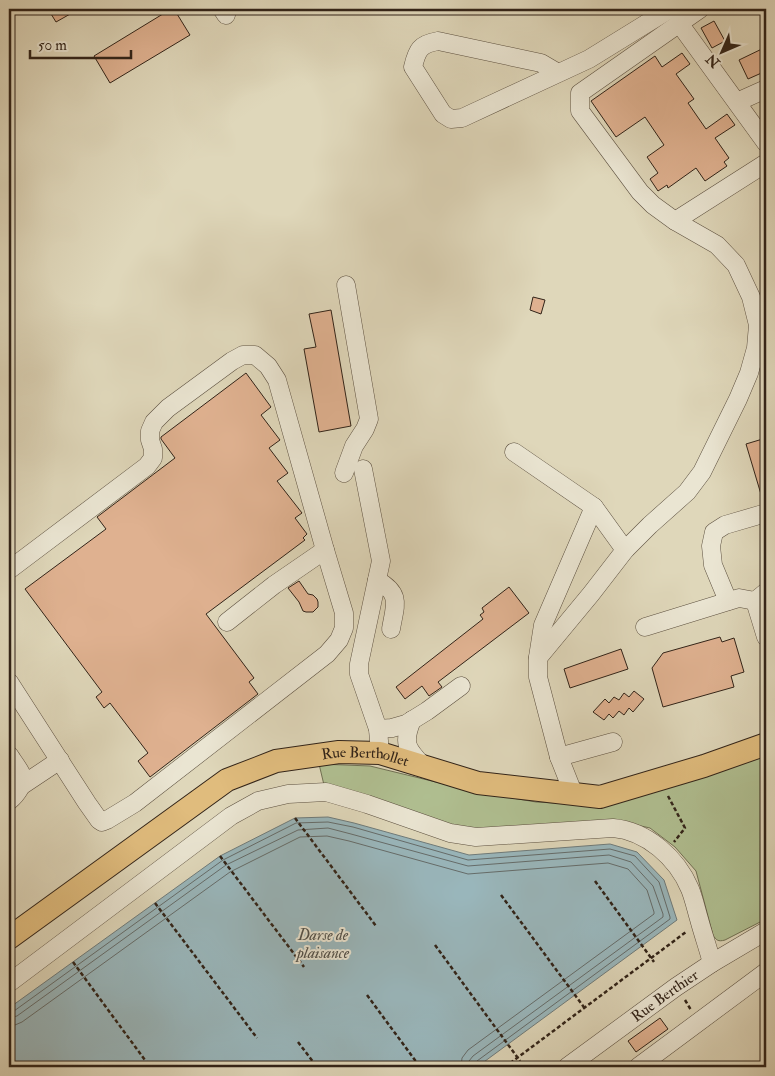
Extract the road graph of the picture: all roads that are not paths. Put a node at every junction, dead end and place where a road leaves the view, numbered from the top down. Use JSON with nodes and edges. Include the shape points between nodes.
{"nodes":[{"id":1,"x":700,"y":9,"type":"edge"},
{"id":2,"x":674,"y":16,"type":"edge"},
{"id":3,"x":558,"y":73,"type":"junction"},
{"id":4,"x":766,"y":89,"type":"edge"},
{"id":5,"x":737,"y":102,"type":"junction"},
{"id":6,"x":766,"y":143,"type":"edge"},
{"id":7,"x":766,"y":163,"type":"edge"},
{"id":8,"x":675,"y":221,"type":"junction"},
{"id":9,"x":346,"y":285,"type":"dead end"},
{"id":10,"x":514,"y":452,"type":"dead end"},
{"id":11,"x":363,"y":469,"type":"dead end"},
{"id":12,"x":344,"y":473,"type":"dead end"},
{"id":13,"x":594,"y":507,"type":"junction"},
{"id":14,"x":766,"y":514,"type":"edge"},
{"id":15,"x":325,"y":550,"type":"junction"},
{"id":16,"x":625,"y":550,"type":"junction"},
{"id":17,"x":9,"y":570,"type":"edge"},
{"id":18,"x":377,"y":580,"type":"junction"},
{"id":19,"x":763,"y":599,"type":"edge"},
{"id":20,"x":728,"y":601,"type":"junction"},
{"id":21,"x":227,"y":622,"type":"dead end"},
{"id":22,"x":645,"y":627,"type":"dead end"},
{"id":23,"x":391,"y":628,"type":"dead end"},
{"id":24,"x":766,"y":637,"type":"edge"},
{"id":25,"x":538,"y":658,"type":"junction"},
{"id":26,"x":9,"y":682,"type":"edge"},
{"id":27,"x":461,"y":686,"type":"dead end"},
{"id":28,"x":412,"y":720,"type":"junction"},
{"id":29,"x":378,"y":729,"type":"junction"},
{"id":30,"x":613,"y":742,"type":"dead end"},
{"id":31,"x":766,"y":744,"type":"edge"},
{"id":32,"x":380,"y":753,"type":"junction"},
{"id":33,"x":9,"y":755,"type":"edge"},
{"id":34,"x":559,"y":757,"type":"junction"},
{"id":35,"x":60,"y":760,"type":"junction"},
{"id":36,"x":424,"y":766,"type":"junction"},
{"id":37,"x":20,"y":786,"type":"junction"},
{"id":38,"x":574,"y":795,"type":"junction"},
{"id":39,"x":9,"y":801,"type":"edge"},
{"id":40,"x":766,"y":931,"type":"edge"},
{"id":41,"x":9,"y":938,"type":"edge"},
{"id":42,"x":712,"y":963,"type":"junction"},
{"id":43,"x":766,"y":972,"type":"edge"},
{"id":44,"x":9,"y":984,"type":"edge"},
{"id":45,"x":568,"y":1067,"type":"edge"},
{"id":46,"x":638,"y":1067,"type":"edge"}],
"edges":[{"from":1,"to":2,"type":"street"},
{"from":2,"to":3,"type":"street"},
{"from":2,"to":5,"type":"street"},
{"from":2,"to":8,"type":"street","via":[[580,93],[580,111],[640,192]]},
{"from":3,"to":3,"type":"street","via":[[541,63],[438,42],[427,43],[416,53],[413,67],[443,114],[451,119],[462,118]]},
{"from":4,"to":5,"type":"street"},
{"from":5,"to":6,"type":"street"},
{"from":7,"to":8,"type":"street"},
{"from":8,"to":16,"type":"street","via":[[716,246],[736,265],[751,297],[758,325],[756,348],[738,399],[702,472],[687,492]]},
{"from":9,"to":12,"type":"street","via":[[369,419]]},
{"from":10,"to":13,"type":"street"},
{"from":11,"to":18,"type":"street","via":[[381,561]]},
{"from":13,"to":16,"type":"street"},
{"from":13,"to":25,"type":"street","via":[[543,625]]},
{"from":14,"to":20,"type":"street","via":[[725,525],[714,532],[711,546],[714,565]]},
{"from":15,"to":17,"type":"street","via":[[277,380],[255,355],[232,361],[168,408],[150,431],[154,449],[153,458],[147,466]]},
{"from":15,"to":21,"type":"street"},
{"from":15,"to":35,"type":"street","via":[[344,613],[344,628],[327,654],[134,803],[102,822]]},
{"from":16,"to":25,"type":"street"},
{"from":18,"to":23,"type":"street","via":[[392,591],[396,601]]},
{"from":18,"to":29,"type":"street","via":[[358,664]]},
{"from":19,"to":20,"type":"street"},
{"from":19,"to":24,"type":"street"},
{"from":20,"to":22,"type":"street"},
{"from":25,"to":34,"type":"street","via":[[538,677]]},
{"from":26,"to":35,"type":"street"},
{"from":27,"to":28,"type":"street"},
{"from":28,"to":29,"type":"street","via":[[392,728]]},
{"from":28,"to":36,"type":"street","via":[[406,742],[410,753]]},
{"from":29,"to":32,"type":"street"},
{"from":30,"to":34,"type":"street"},
{"from":31,"to":38,"type":"main road","name":"Rue Berthollet","via":[[600,798]]},
{"from":32,"to":36,"type":"main road","name":"Rue Berthollet"},
{"from":32,"to":41,"type":"main road","name":"Rue Berthollet","via":[[339,752],[276,761],[227,780]]},
{"from":33,"to":37,"type":"street","via":[[22,776]]},
{"from":34,"to":38,"type":"street"},
{"from":35,"to":37,"type":"street"},
{"from":36,"to":38,"type":"main road","name":"Rue Berthollet","via":[[478,783]]},
{"from":37,"to":39,"type":"street"},
{"from":40,"to":42,"type":"street","name":"Rue Berthier"},
{"from":42,"to":44,"type":"street","via":[[683,875],[665,853],[639,835],[613,828],[476,837],[450,833],[326,792],[288,794],[258,801],[231,816]]},
{"from":42,"to":45,"type":"street","name":"Rue Berthier"},
{"from":43,"to":46,"type":"street"}]}
